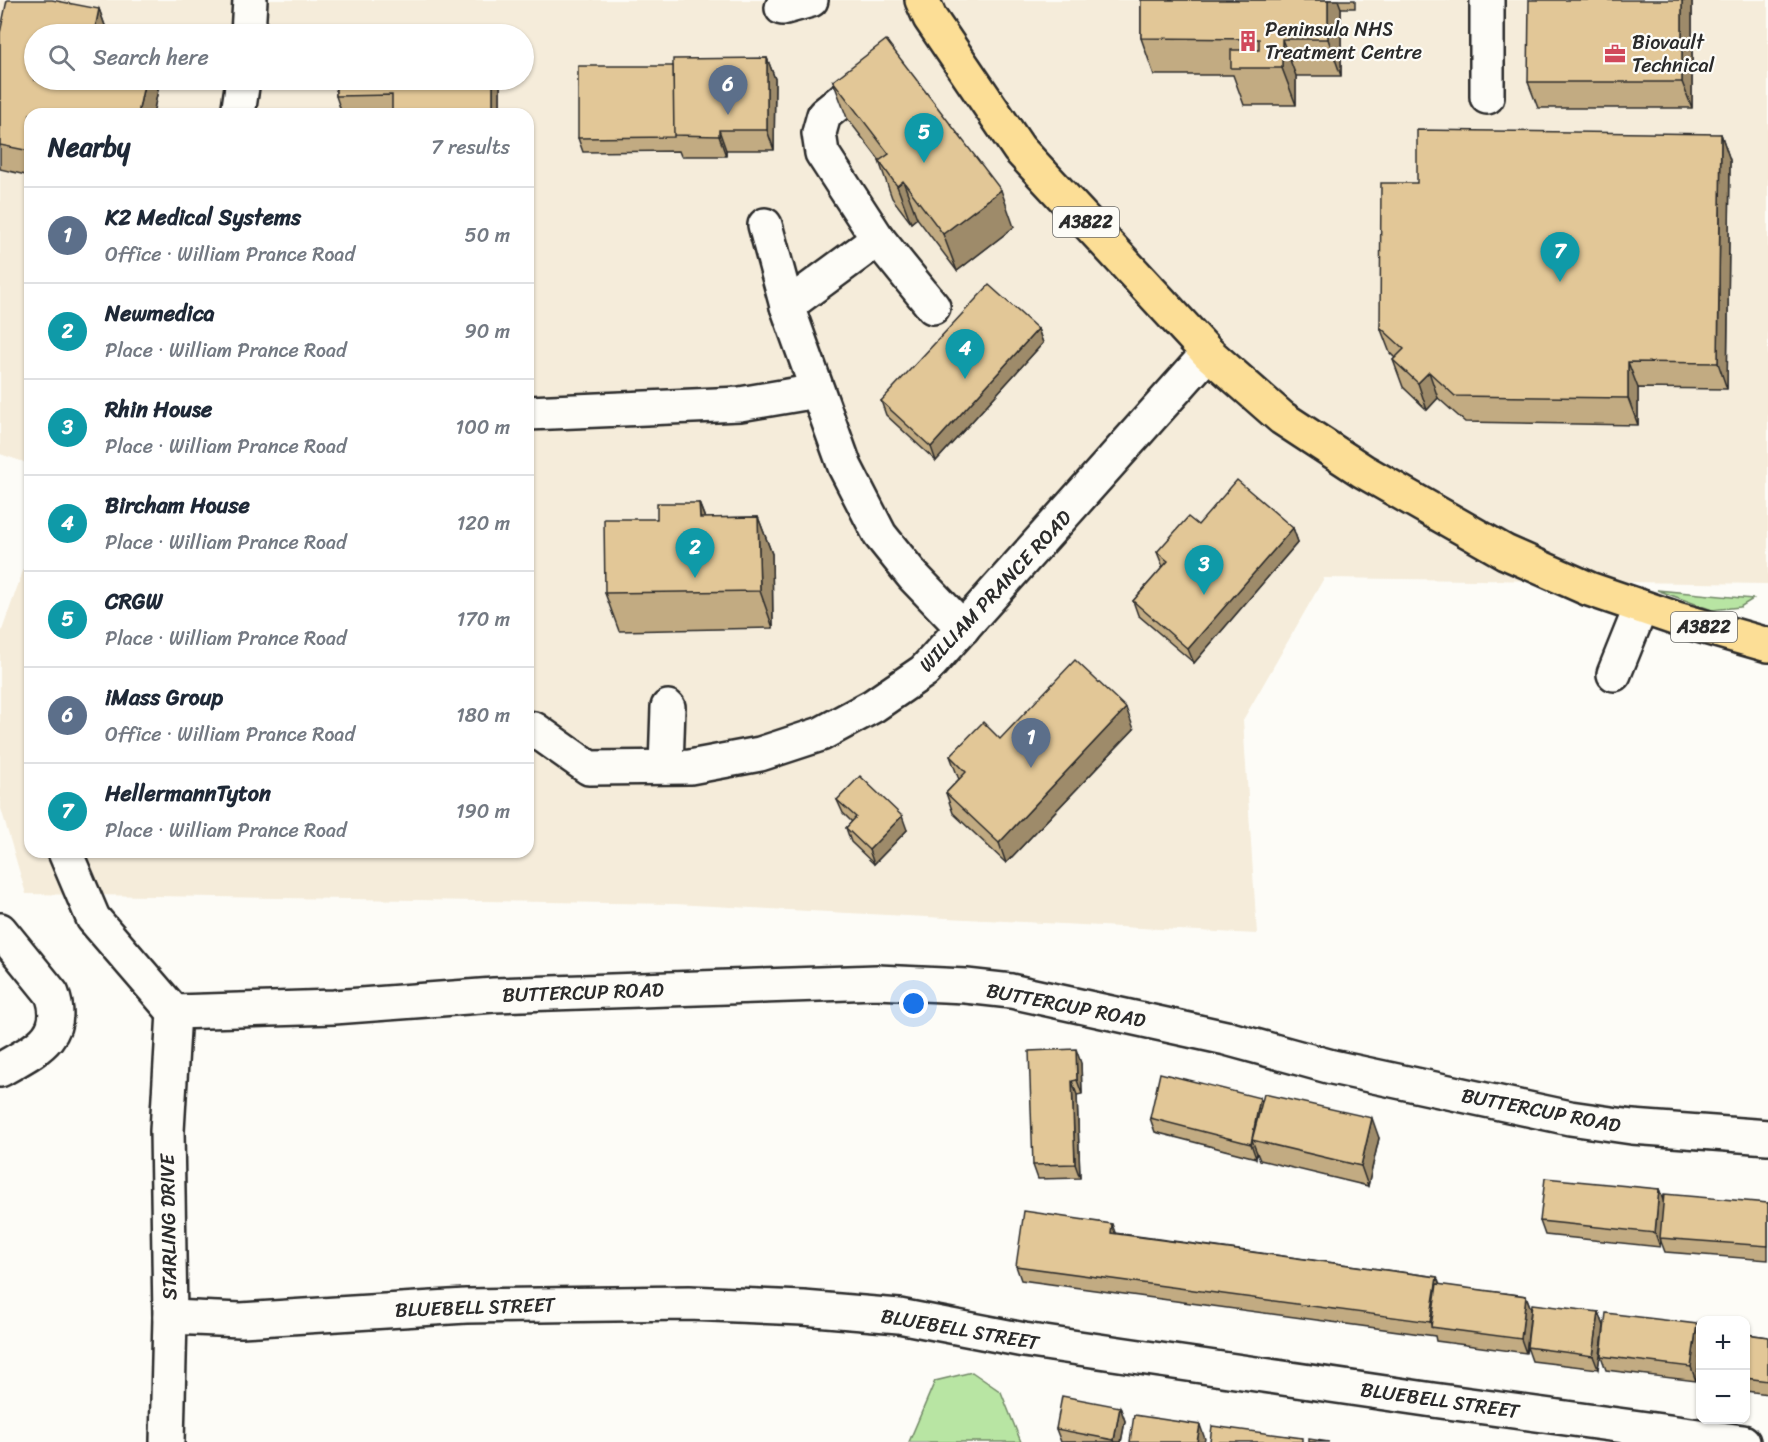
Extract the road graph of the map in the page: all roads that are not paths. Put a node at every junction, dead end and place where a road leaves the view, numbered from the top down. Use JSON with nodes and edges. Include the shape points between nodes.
{"nodes":[{"id":1,"x":243,"y":0,"type":"edge"},
{"id":2,"x":250,"y":0,"type":"edge"},
{"id":3,"x":922,"y":0,"type":"edge"},
{"id":4,"x":1487,"y":0,"type":"edge"},
{"id":5,"x":249,"y":24,"type":"edge"},
{"id":6,"x":874,"y":74,"type":"edge"},
{"id":7,"x":242,"y":90,"type":"edge"},
{"id":8,"x":1487,"y":97,"type":"dead end"},
{"id":9,"x":239,"y":108,"type":"edge"},
{"id":10,"x":765,"y":225,"type":"dead end"},
{"id":11,"x":878,"y":239,"type":"junction"},
{"id":12,"x":787,"y":306,"type":"junction"},
{"id":13,"x":933,"y":307,"type":"dead end"},
{"id":14,"x":1208,"y":353,"type":"junction"},
{"id":15,"x":817,"y":392,"type":"junction"},
{"id":16,"x":534,"y":413,"type":"edge"},
{"id":17,"x":1641,"y":607,"type":"junction"},
{"id":18,"x":963,"y":628,"type":"junction"},
{"id":19,"x":1768,"y":644,"type":"edge"},
{"id":20,"x":1614,"y":674,"type":"dead end"},
{"id":21,"x":668,"y":707,"type":"dead end"},
{"id":22,"x":534,"y":729,"type":"edge"},
{"id":23,"x":666,"y":767,"type":"junction"},
{"id":24,"x":68,"y":858,"type":"edge"},
{"id":25,"x":0,"y":930,"type":"edge"},
{"id":26,"x":174,"y":1011,"type":"junction"},
{"id":27,"x":0,"y":1070,"type":"edge"},
{"id":28,"x":1768,"y":1137,"type":"edge"},
{"id":29,"x":170,"y":1317,"type":"junction"},
{"id":30,"x":167,"y":1442,"type":"edge"},
{"id":31,"x":1743,"y":1442,"type":"edge"}],
"edges":[{"from":1,"to":2,"type":"street"},
{"from":2,"to":5,"type":"street"},
{"from":3,"to":14,"type":"main road","number":"A3822","via":[[930,18],[1019,149]]},
{"from":4,"to":8,"type":"street"},
{"from":6,"to":11,"type":"street","via":[[824,116],[819,133],[822,153]]},
{"from":7,"to":9,"type":"street"},
{"from":10,"to":12,"type":"street"},
{"from":11,"to":12,"type":"street"},
{"from":11,"to":13,"type":"street"},
{"from":12,"to":15,"type":"street"},
{"from":14,"to":17,"type":"main road","number":"A3822","via":[[1282,418],[1363,471],[1505,552]]},
{"from":14,"to":18,"type":"street","name":"WILLIAM PRANCE ROAD"},
{"from":15,"to":16,"type":"street","via":[[740,404]]},
{"from":15,"to":18,"type":"street","via":[[845,467],[880,535]]},
{"from":17,"to":19,"type":"main road","number":"A3822"},
{"from":17,"to":20,"type":"street"},
{"from":18,"to":23,"type":"street","name":"WILLIAM PRANCE ROAD","via":[[924,672],[821,734],[760,754],[690,767]]},
{"from":21,"to":23,"type":"street"},
{"from":22,"to":23,"type":"street","name":"WILLIAM PRANCE ROAD","via":[[589,768]]},
{"from":24,"to":26,"type":"street","via":[[93,918]]},
{"from":25,"to":27,"type":"street","via":[[52,994],[56,1017],[52,1031],[41,1045]]},
{"from":26,"to":28,"type":"street","name":"BUTTERCUP ROAD","via":[[877,982],[966,986],[1011,991],[1570,1118]]},
{"from":26,"to":29,"type":"street","name":"STARLING DRIVE","via":[[167,1131]]},
{"from":29,"to":30,"type":"street","name":"STARLING DRIVE"},
{"from":29,"to":31,"type":"street","name":"BLUEBELL STREET","via":[[240,1320],[466,1305],[689,1303],[803,1308],[899,1316],[1024,1340]]}]}
